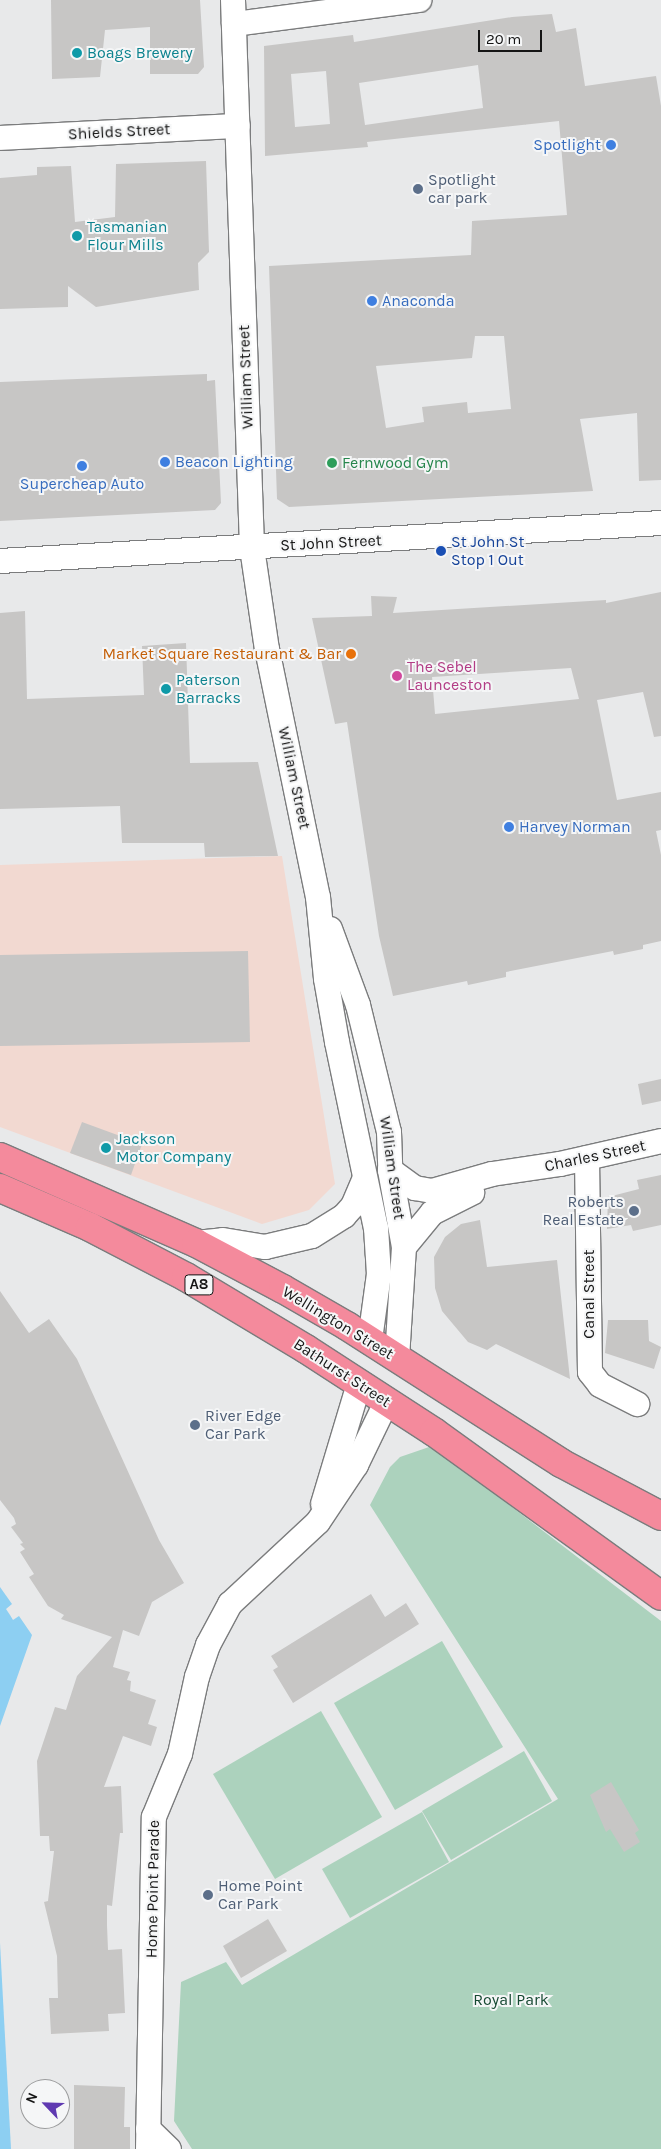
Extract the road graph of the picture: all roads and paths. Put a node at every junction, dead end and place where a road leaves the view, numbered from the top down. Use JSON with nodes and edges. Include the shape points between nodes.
{"nodes":[{"id":1,"x":233,"y":0,"type":"edge"},
{"id":2,"x":419,"y":0,"type":"edge"},
{"id":3,"x":234,"y":24,"type":"junction"},
{"id":4,"x":238,"y":126,"type":"junction"},
{"id":5,"x":0,"y":138,"type":"edge"},
{"id":6,"x":661,"y":523,"type":"edge"},
{"id":7,"x":252,"y":548,"type":"junction"},
{"id":8,"x":0,"y":561,"type":"edge"},
{"id":9,"x":318,"y":897,"type":"junction"},
{"id":10,"x":661,"y":1141,"type":"edge"},
{"id":11,"x":0,"y":1157,"type":"edge"},
{"id":12,"x":586,"y":1158,"type":"junction"},
{"id":13,"x":529,"y":1169,"type":"junction"},
{"id":14,"x":390,"y":1170,"type":"junction"},
{"id":15,"x":366,"y":1178,"type":"junction"},
{"id":16,"x":0,"y":1188,"type":"edge"},
{"id":17,"x":196,"y":1243,"type":"junction"},
{"id":18,"x":404,"y":1247,"type":"junction"},
{"id":19,"x":370,"y":1340,"type":"junction"},
{"id":20,"x":397,"y":1359,"type":"junction"},
{"id":21,"x":359,"y":1384,"type":"junction"},
{"id":22,"x":387,"y":1401,"type":"junction"},
{"id":23,"x":637,"y":1404,"type":"dead end"},
{"id":24,"x":661,"y":1516,"type":"edge"},
{"id":25,"x":318,"y":1522,"type":"junction"},
{"id":26,"x":661,"y":1596,"type":"edge"},
{"id":27,"x":148,"y":2139,"type":"edge"},
{"id":28,"x":168,"y":2149,"type":"edge"}],
"edges":[{"from":1,"to":3,"type":"street","name":"William Street"},
{"from":2,"to":3,"type":"street"},
{"from":3,"to":4,"type":"street","name":"William Street"},
{"from":4,"to":5,"type":"street","name":"Shields Street"},
{"from":4,"to":7,"type":"street","name":"William Street"},
{"from":6,"to":7,"type":"street","name":"St John Street"},
{"from":7,"to":8,"type":"street","name":"St John Street"},
{"from":7,"to":9,"type":"street","name":"William Street","via":[[267,649]]},
{"from":9,"to":14,"type":"street","name":"William Street","via":[[358,1005],[389,1132]]},
{"from":9,"to":15,"type":"street","name":"William Street","via":[[328,988]]},
{"from":10,"to":12,"type":"street","name":"Charles Street"},
{"from":11,"to":17,"type":"highway","name":"Wellington Street","number":"A8"},
{"from":12,"to":13,"type":"street","name":"Charles Street"},
{"from":12,"to":23,"type":"street","name":"Canal Street","via":[[590,1372],[600,1385]]},
{"from":13,"to":14,"type":"street","name":"Charles Street","via":[[492,1174],[432,1191],[415,1188]]},
{"from":13,"to":18,"type":"street","name":"Charles Street","via":[[447,1204],[424,1220]]},
{"from":14,"to":18,"type":"street","name":"William Street"},
{"from":15,"to":17,"type":"street","via":[[348,1211],[312,1236],[265,1247],[223,1240]]},
{"from":15,"to":19,"type":"street","name":"William Street","via":[[379,1264],[378,1300]]},
{"from":16,"to":21,"type":"highway","name":"Bathurst Street","number":"A8","via":[[90,1227],[186,1277]]},
{"from":17,"to":19,"type":"highway","name":"Wellington Street","number":"A8"},
{"from":18,"to":20,"type":"street","name":"William Street"},
{"from":19,"to":20,"type":"highway","name":"Wellington Street","number":"A8"},
{"from":19,"to":21,"type":"highway"},
{"from":20,"to":22,"type":"highway"},
{"from":20,"to":24,"type":"highway","name":"Wellington Street","number":"A8","via":[[619,1495]]},
{"from":21,"to":22,"type":"highway","name":"Bathurst Street","number":"A8"},
{"from":21,"to":25,"type":"street"},
{"from":22,"to":25,"type":"street","name":"Home Point Parade","via":[[356,1465]]},
{"from":22,"to":26,"type":"highway","name":"Bathurst Street","number":"A8"},
{"from":25,"to":27,"type":"street","name":"Home Point Parade","via":[[230,1604],[217,1624],[197,1677],[180,1754],[158,1800],[153,1840]]},
{"from":27,"to":28,"type":"street","name":"Home Point Parade"}]}
